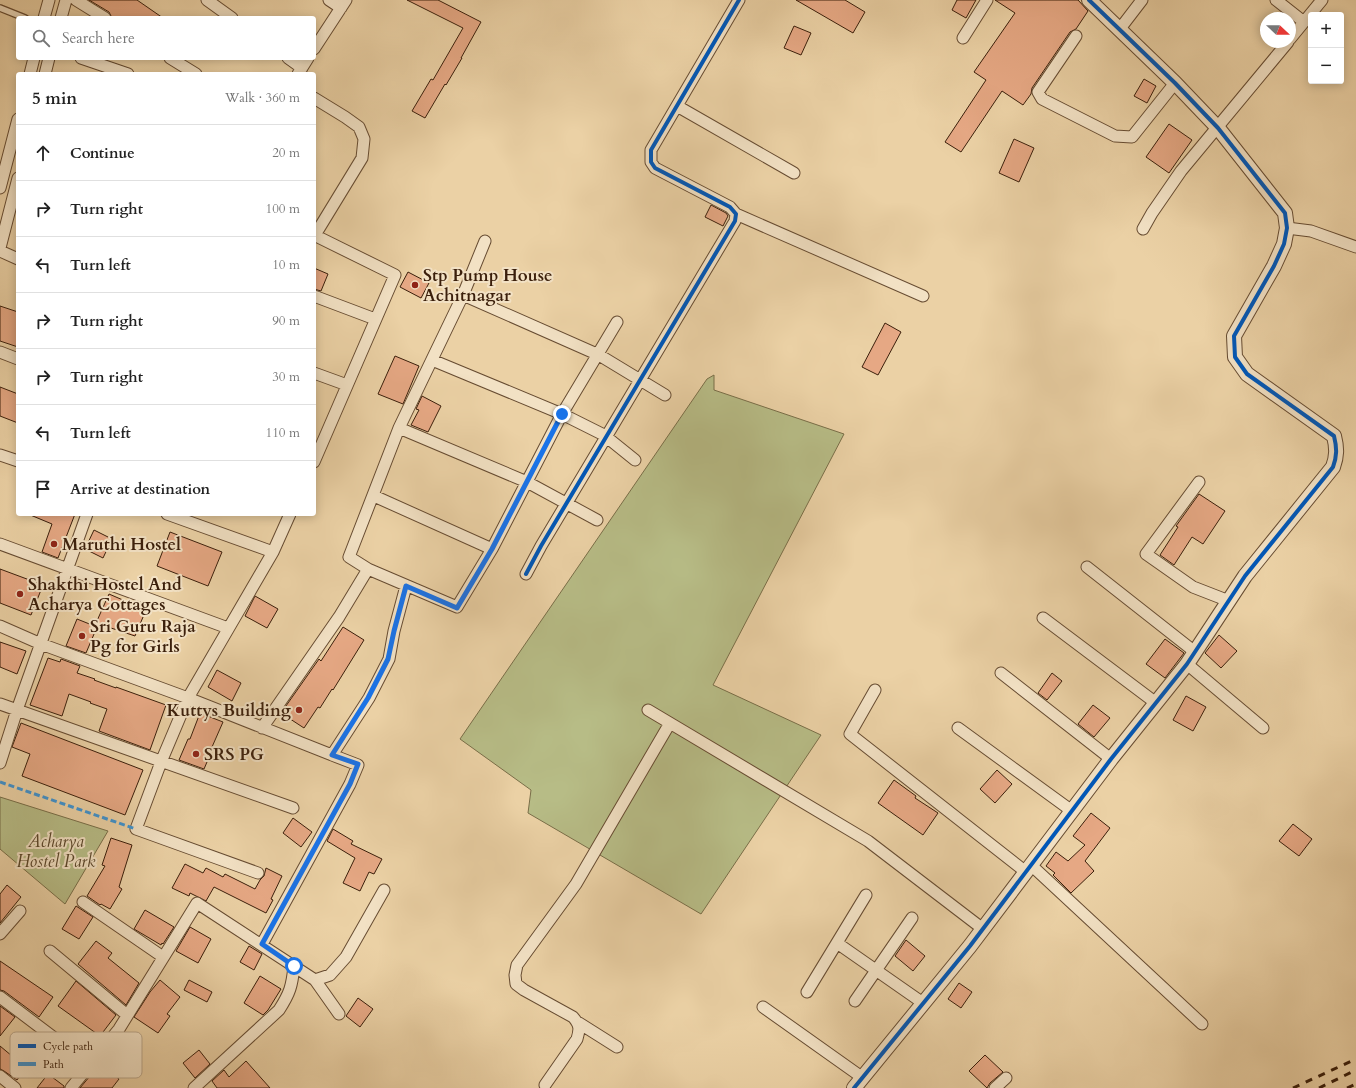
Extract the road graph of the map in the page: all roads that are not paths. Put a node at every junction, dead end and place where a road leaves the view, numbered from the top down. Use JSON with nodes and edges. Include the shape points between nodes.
{"nodes":[{"id":1,"x":49,"y":0,"type":"edge"},
{"id":2,"x":66,"y":0,"type":"edge"},
{"id":3,"x":76,"y":0,"type":"edge"},
{"id":4,"x":207,"y":0,"type":"edge"},
{"id":5,"x":329,"y":0,"type":"edge"},
{"id":6,"x":739,"y":0,"type":"edge"},
{"id":7,"x":987,"y":0,"type":"edge"},
{"id":8,"x":1089,"y":0,"type":"edge"},
{"id":9,"x":1142,"y":0,"type":"edge"},
{"id":10,"x":1276,"y":0,"type":"edge"},
{"id":11,"x":1322,"y":0,"type":"edge"},
{"id":12,"x":344,"y":4,"type":"edge"},
{"id":13,"x":0,"y":8,"type":"edge"},
{"id":14,"x":20,"y":16,"type":"edge"},
{"id":15,"x":45,"y":16,"type":"edge"},
{"id":16,"x":62,"y":16,"type":"edge"},
{"id":17,"x":102,"y":16,"type":"edge"},
{"id":18,"x":229,"y":16,"type":"edge"},
{"id":19,"x":1304,"y":22,"type":"junction"},
{"id":20,"x":1119,"y":30,"type":"junction"},
{"id":21,"x":1296,"y":32,"type":"edge"},
{"id":22,"x":1076,"y":36,"type":"dead end"},
{"id":23,"x":963,"y":38,"type":"dead end"},
{"id":24,"x":316,"y":46,"type":"edge"},
{"id":25,"x":1283,"y":48,"type":"edge"},
{"id":26,"x":34,"y":60,"type":"edge"},
{"id":27,"x":48,"y":60,"type":"edge"},
{"id":28,"x":86,"y":60,"type":"edge"},
{"id":29,"x":173,"y":60,"type":"edge"},
{"id":30,"x":290,"y":60,"type":"edge"},
{"id":31,"x":307,"y":60,"type":"edge"},
{"id":32,"x":300,"y":71,"type":"edge"},
{"id":33,"x":30,"y":72,"type":"edge"},
{"id":34,"x":46,"y":72,"type":"edge"},
{"id":35,"x":122,"y":72,"type":"edge"},
{"id":36,"x":193,"y":72,"type":"edge"},
{"id":37,"x":1175,"y":83,"type":"junction"},
{"id":38,"x":316,"y":99,"type":"edge"},
{"id":39,"x":677,"y":106,"type":"junction"},
{"id":40,"x":16,"y":127,"type":"edge"},
{"id":41,"x":1218,"y":128,"type":"junction"},
{"id":42,"x":794,"y":173,"type":"dead end"},
{"id":43,"x":16,"y":183,"type":"edge"},
{"id":44,"x":1,"y":185,"type":"edge"},
{"id":45,"x":16,"y":187,"type":"edge"},
{"id":46,"x":736,"y":214,"type":"junction"},
{"id":47,"x":1287,"y":228,"type":"junction"},
{"id":48,"x":1143,"y":229,"type":"dead end"},
{"id":49,"x":316,"y":232,"type":"edge"},
{"id":50,"x":316,"y":236,"type":"edge"},
{"id":51,"x":485,"y":241,"type":"dead end"},
{"id":52,"x":1356,"y":247,"type":"edge"},
{"id":53,"x":0,"y":248,"type":"edge"},
{"id":54,"x":0,"y":251,"type":"edge"},
{"id":55,"x":16,"y":258,"type":"edge"},
{"id":56,"x":463,"y":295,"type":"junction"},
{"id":57,"x":923,"y":296,"type":"dead end"},
{"id":58,"x":316,"y":297,"type":"edge"},
{"id":59,"x":375,"y":319,"type":"junction"},
{"id":60,"x":617,"y":322,"type":"dead end"},
{"id":61,"x":0,"y":352,"type":"edge"},
{"id":62,"x":599,"y":355,"type":"junction"},
{"id":63,"x":16,"y":358,"type":"edge"},
{"id":64,"x":432,"y":360,"type":"junction"},
{"id":65,"x":316,"y":374,"type":"edge"},
{"id":66,"x":640,"y":380,"type":"junction"},
{"id":67,"x":347,"y":385,"type":"junction"},
{"id":68,"x":665,"y":395,"type":"dead end"},
{"id":69,"x":562,"y":414,"type":"junction"},
{"id":70,"x":398,"y":428,"type":"junction"},
{"id":71,"x":606,"y":437,"type":"junction"},
{"id":72,"x":0,"y":455,"type":"edge"},
{"id":73,"x":316,"y":457,"type":"edge"},
{"id":74,"x":16,"y":460,"type":"edge"},
{"id":75,"x":635,"y":460,"type":"dead end"},
{"id":76,"x":527,"y":482,"type":"junction"},
{"id":77,"x":1198,"y":482,"type":"dead end"},
{"id":78,"x":374,"y":496,"type":"junction"},
{"id":79,"x":567,"y":504,"type":"junction"},
{"id":80,"x":86,"y":516,"type":"edge"},
{"id":81,"x":173,"y":516,"type":"edge"},
{"id":82,"x":289,"y":516,"type":"edge"},
{"id":83,"x":597,"y":520,"type":"dead end"},
{"id":84,"x":0,"y":544,"type":"edge"},
{"id":85,"x":492,"y":549,"type":"junction"},
{"id":86,"x":273,"y":552,"type":"junction"},
{"id":87,"x":1087,"y":567,"type":"dead end"},
{"id":88,"x":67,"y":569,"type":"junction"},
{"id":89,"x":368,"y":569,"type":"junction"},
{"id":90,"x":526,"y":574,"type":"dead end"},
{"id":91,"x":406,"y":586,"type":"junction"},
{"id":92,"x":1229,"y":601,"type":"junction"},
{"id":93,"x":1043,"y":618,"type":"dead end"},
{"id":94,"x":0,"y":626,"type":"edge"},
{"id":95,"x":228,"y":628,"type":"junction"},
{"id":96,"x":41,"y":644,"type":"junction"},
{"id":97,"x":1196,"y":652,"type":"junction"},
{"id":98,"x":1187,"y":664,"type":"junction"},
{"id":99,"x":1001,"y":673,"type":"dead end"},
{"id":100,"x":875,"y":690,"type":"dead end"},
{"id":101,"x":188,"y":698,"type":"junction"},
{"id":102,"x":1156,"y":703,"type":"junction"},
{"id":103,"x":0,"y":704,"type":"edge"},
{"id":104,"x":17,"y":710,"type":"junction"},
{"id":105,"x":648,"y":710,"type":"dead end"},
{"id":106,"x":670,"y":723,"type":"junction"},
{"id":107,"x":262,"y":728,"type":"junction"},
{"id":108,"x":958,"y":728,"type":"dead end"},
{"id":109,"x":1263,"y":728,"type":"dead end"},
{"id":110,"x":332,"y":755,"type":"junction"},
{"id":111,"x":1111,"y":759,"type":"junction"},
{"id":112,"x":161,"y":762,"type":"junction"},
{"id":113,"x":0,"y":763,"type":"edge"},
{"id":114,"x":293,"y":808,"type":"dead end"},
{"id":115,"x":1072,"y":811,"type":"junction"},
{"id":116,"x":1029,"y":869,"type":"junction"},
{"id":117,"x":258,"y":873,"type":"dead end"},
{"id":118,"x":384,"y":890,"type":"dead end"},
{"id":119,"x":866,"y":895,"type":"dead end"},
{"id":120,"x":83,"y":902,"type":"dead end"},
{"id":121,"x":20,"y":911,"type":"dead end"},
{"id":122,"x":912,"y":918,"type":"dead end"},
{"id":123,"x":983,"y":929,"type":"junction"},
{"id":124,"x":0,"y":934,"type":"edge"},
{"id":125,"x":837,"y":943,"type":"junction"},
{"id":126,"x":262,"y":944,"type":"junction"},
{"id":127,"x":50,"y":951,"type":"dead end"},
{"id":128,"x":163,"y":958,"type":"junction"},
{"id":129,"x":294,"y":966,"type":"junction"},
{"id":130,"x":876,"y":970,"type":"junction"},
{"id":131,"x":315,"y":980,"type":"junction"},
{"id":132,"x":807,"y":992,"type":"dead end"},
{"id":133,"x":0,"y":997,"type":"edge"},
{"id":134,"x":855,"y":1001,"type":"dead end"},
{"id":135,"x":924,"y":1003,"type":"junction"},
{"id":136,"x":763,"y":1007,"type":"dead end"},
{"id":137,"x":339,"y":1014,"type":"dead end"},
{"id":138,"x":127,"y":1015,"type":"junction"},
{"id":139,"x":578,"y":1023,"type":"junction"},
{"id":140,"x":1202,"y":1024,"type":"dead end"},
{"id":141,"x":46,"y":1032,"type":"edge"},
{"id":142,"x":117,"y":1032,"type":"edge"},
{"id":143,"x":618,"y":1047,"type":"dead end"},
{"id":144,"x":0,"y":1076,"type":"edge"},
{"id":145,"x":81,"y":1078,"type":"edge"},
{"id":146,"x":1006,"y":1078,"type":"dead end"},
{"id":147,"x":858,"y":1083,"type":"edge"},
{"id":148,"x":545,"y":1085,"type":"dead end"},
{"id":149,"x":74,"y":1087,"type":"edge"},
{"id":150,"x":15,"y":1088,"type":"edge"},
{"id":151,"x":194,"y":1088,"type":"edge"},
{"id":152,"x":995,"y":1088,"type":"edge"}],
"edges":[{"from":1,"to":15,"type":"street"},
{"from":2,"to":16,"type":"street"},
{"from":3,"to":17,"type":"street"},
{"from":4,"to":18,"type":"street"},
{"from":5,"to":12,"type":"street"},
{"from":6,"to":39,"type":"street"},
{"from":7,"to":23,"type":"street"},
{"from":8,"to":20,"type":"street"},
{"from":9,"to":20,"type":"street"},
{"from":10,"to":19,"type":"street"},
{"from":11,"to":19,"type":"street"},
{"from":12,"to":24,"type":"street"},
{"from":13,"to":14,"type":"lane"},
{"from":19,"to":21,"type":"street"},
{"from":20,"to":37,"type":"street"},
{"from":22,"to":37,"type":"street","via":[[1038,92],[1042,99],[1115,136],[1132,137]]},
{"from":25,"to":41,"type":"street"},
{"from":26,"to":33,"type":"street"},
{"from":27,"to":34,"type":"street"},
{"from":28,"to":35,"type":"street"},
{"from":29,"to":36,"type":"street"},
{"from":30,"to":32,"type":"street"},
{"from":31,"to":32,"type":"street"},
{"from":37,"to":41,"type":"street"},
{"from":38,"to":49,"type":"street","via":[[359,127],[364,139],[362,158]]},
{"from":39,"to":42,"type":"street"},
{"from":39,"to":46,"type":"street","via":[[651,150],[651,162],[656,168],[730,207]]},
{"from":40,"to":44,"type":"street"},
{"from":41,"to":47,"type":"street","via":[[1285,213]]},
{"from":41,"to":48,"type":"street","via":[[1181,171]]},
{"from":43,"to":44,"type":"street"},
{"from":45,"to":53,"type":"street"},
{"from":46,"to":57,"type":"street"},
{"from":46,"to":66,"type":"street","via":[[735,221]]},
{"from":47,"to":52,"type":"street","via":[[1312,232]]},
{"from":47,"to":92,"type":"street","via":[[1284,244],[1274,266],[1234,336],[1235,357],[1247,374],[1334,436],[1336,456],[1333,467],[1245,576]]},
{"from":50,"to":59,"type":"street","via":[[395,275]]},
{"from":51,"to":56,"type":"street"},
{"from":54,"to":55,"type":"street"},
{"from":56,"to":62,"type":"street"},
{"from":56,"to":64,"type":"street"},
{"from":58,"to":59,"type":"street"},
{"from":59,"to":67,"type":"street"},
{"from":60,"to":62,"type":"street"},
{"from":61,"to":63,"type":"street"},
{"from":62,"to":66,"type":"street"},
{"from":62,"to":69,"type":"street"},
{"from":64,"to":69,"type":"street"},
{"from":64,"to":70,"type":"street"},
{"from":65,"to":67,"type":"street"},
{"from":66,"to":68,"type":"street"},
{"from":66,"to":71,"type":"street"},
{"from":67,"to":73,"type":"street"},
{"from":69,"to":71,"type":"street"},
{"from":69,"to":76,"type":"street"},
{"from":70,"to":76,"type":"street"},
{"from":70,"to":78,"type":"street"},
{"from":71,"to":75,"type":"street"},
{"from":71,"to":79,"type":"street"},
{"from":72,"to":74,"type":"street"},
{"from":76,"to":79,"type":"street"},
{"from":76,"to":85,"type":"street"},
{"from":77,"to":92,"type":"street","via":[[1146,554],[1192,587]]},
{"from":78,"to":85,"type":"street"},
{"from":78,"to":89,"type":"street","via":[[349,557]]},
{"from":79,"to":83,"type":"street"},
{"from":79,"to":90,"type":"street"},
{"from":80,"to":88,"type":"street"},
{"from":81,"to":86,"type":"street"},
{"from":82,"to":86,"type":"street"},
{"from":84,"to":88,"type":"street"},
{"from":85,"to":91,"type":"street","via":[[457,608]]},
{"from":86,"to":95,"type":"street"},
{"from":87,"to":97,"type":"street"},
{"from":88,"to":95,"type":"street"},
{"from":88,"to":96,"type":"street"},
{"from":89,"to":91,"type":"street"},
{"from":89,"to":107,"type":"street"},
{"from":91,"to":110,"type":"street","via":[[388,659],[368,698]]},
{"from":92,"to":97,"type":"street"},
{"from":93,"to":102,"type":"street"},
{"from":94,"to":96,"type":"street"},
{"from":95,"to":101,"type":"street"},
{"from":96,"to":101,"type":"street"},
{"from":96,"to":104,"type":"street"},
{"from":97,"to":98,"type":"street"},
{"from":98,"to":102,"type":"street"},
{"from":98,"to":109,"type":"street"},
{"from":99,"to":111,"type":"street"},
{"from":100,"to":116,"type":"street","via":[[850,734]]},
{"from":101,"to":107,"type":"street"},
{"from":101,"to":112,"type":"street"},
{"from":102,"to":111,"type":"street"},
{"from":103,"to":104,"type":"street"},
{"from":104,"to":112,"type":"street"},
{"from":104,"to":113,"type":"street"},
{"from":105,"to":106,"type":"street"},
{"from":106,"to":123,"type":"street","via":[[868,841]]},
{"from":106,"to":139,"type":"street","via":[[576,884],[517,965],[516,984],[573,1017]]},
{"from":107,"to":110,"type":"street"},
{"from":108,"to":115,"type":"street"},
{"from":110,"to":126,"type":"street","via":[[358,764],[350,784]]},
{"from":111,"to":115,"type":"street"},
{"from":112,"to":114,"type":"street"},
{"from":112,"to":117,"type":"street","via":[[136,829]]},
{"from":115,"to":116,"type":"street"},
{"from":116,"to":123,"type":"street"},
{"from":116,"to":140,"type":"street"},
{"from":118,"to":131,"type":"street","via":[[346,958],[330,975]]},
{"from":119,"to":125,"type":"street"},
{"from":120,"to":128,"type":"street"},
{"from":121,"to":124,"type":"street"},
{"from":122,"to":130,"type":"street"},
{"from":123,"to":135,"type":"street"},
{"from":125,"to":130,"type":"street"},
{"from":125,"to":132,"type":"street"},
{"from":126,"to":128,"type":"street","via":[[197,903]]},
{"from":126,"to":129,"type":"street"},
{"from":127,"to":138,"type":"street"},
{"from":128,"to":138,"type":"street"},
{"from":129,"to":131,"type":"street"},
{"from":129,"to":151,"type":"street","via":[[292,986],[279,1010]]},
{"from":130,"to":134,"type":"street"},
{"from":130,"to":135,"type":"street"},
{"from":131,"to":137,"type":"street"},
{"from":133,"to":141,"type":"street"},
{"from":135,"to":147,"type":"street"},
{"from":136,"to":147,"type":"street"},
{"from":138,"to":142,"type":"street"},
{"from":139,"to":143,"type":"street"},
{"from":139,"to":148,"type":"street","via":[[577,1039]]},
{"from":144,"to":150,"type":"street"},
{"from":145,"to":149,"type":"street"},
{"from":146,"to":152,"type":"street"}]}
